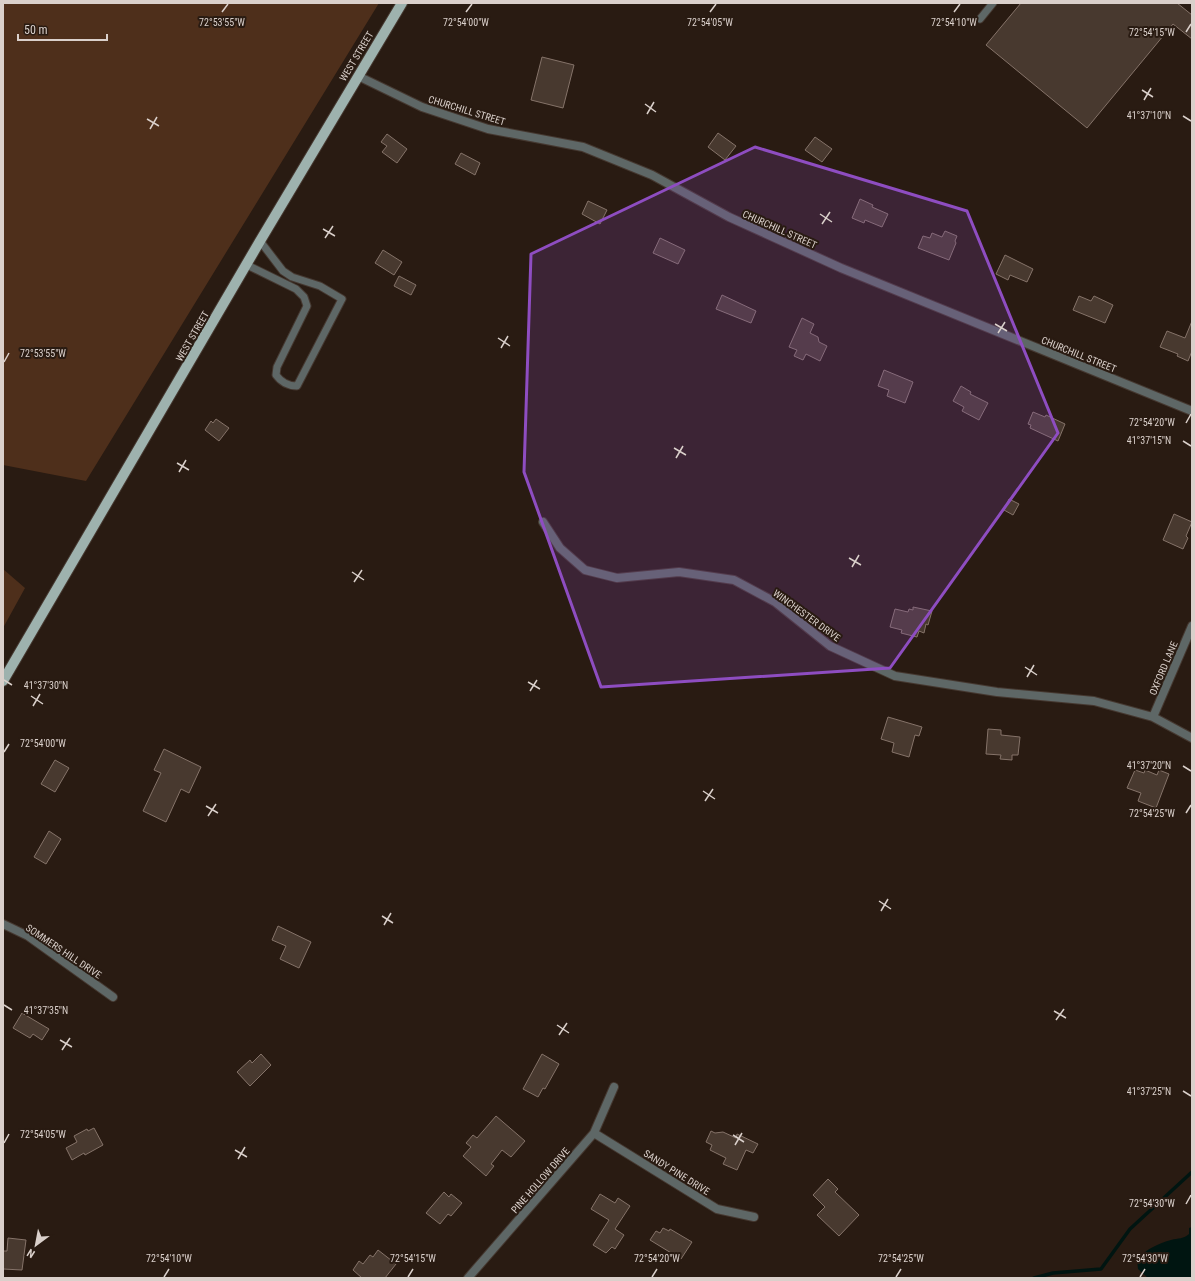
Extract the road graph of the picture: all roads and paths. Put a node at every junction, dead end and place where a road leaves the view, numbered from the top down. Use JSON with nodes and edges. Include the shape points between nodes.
{"nodes":[{"id":1,"x":402,"y":3,"type":"edge"},
{"id":2,"x":993,"y":3,"type":"edge"},
{"id":3,"x":980,"y":19,"type":"dead end"},
{"id":4,"x":358,"y":76,"type":"junction"},
{"id":5,"x":260,"y":241,"type":"junction"},
{"id":6,"x":247,"y":265,"type":"junction"},
{"id":7,"x":1192,"y":411,"type":"edge"},
{"id":8,"x":543,"y":522,"type":"dead end"},
{"id":9,"x":1192,"y":626,"type":"edge"},
{"id":10,"x":3,"y":681,"type":"edge"},
{"id":11,"x":1153,"y":717,"type":"junction"},
{"id":12,"x":1192,"y":738,"type":"edge"},
{"id":13,"x":3,"y":924,"type":"edge"},
{"id":14,"x":113,"y":997,"type":"dead end"},
{"id":15,"x":614,"y":1087,"type":"dead end"},
{"id":16,"x":594,"y":1133,"type":"junction"},
{"id":17,"x":754,"y":1217,"type":"dead end"},
{"id":18,"x":468,"y":1278,"type":"edge"}],
"edges":[{"from":1,"to":4,"type":"main road","name":"WEST STREET"},
{"from":2,"to":3,"type":"lane"},
{"from":4,"to":5,"type":"main road","name":"WEST STREET"},
{"from":4,"to":7,"type":"street","name":"CHURCHILL STREET","via":[[422,107],[488,129],[583,147],[645,172],[729,217],[841,268]]},
{"from":5,"to":6,"type":"main road","name":"WEST STREET"},
{"from":5,"to":6,"type":"lane","via":[[283,271],[292,277],[320,286],[342,299],[297,386],[280,381],[276,375],[277,367],[307,306],[304,297],[296,289]]},
{"from":6,"to":10,"type":"main road","name":"WEST STREET"},
{"from":8,"to":11,"type":"street","name":"WINCHESTER DRIVE","via":[[560,548],[585,570],[617,578],[679,572],[734,580],[775,602],[830,646],[895,676],[997,692],[1094,701]]},
{"from":9,"to":11,"type":"street","name":"OXFORD LANE"},
{"from":11,"to":12,"type":"street","name":"WINCHESTER DRIVE"},
{"from":13,"to":14,"type":"street","name":"SOMMERS HILL DRIVE","via":[[28,936]]},
{"from":15,"to":16,"type":"street","name":"PINE HOLLOW DRIVE"},
{"from":16,"to":17,"type":"street","name":"SANDY PINE DRIVE","via":[[717,1209]]},
{"from":16,"to":18,"type":"street","name":"PINE HOLLOW DRIVE"}]}
